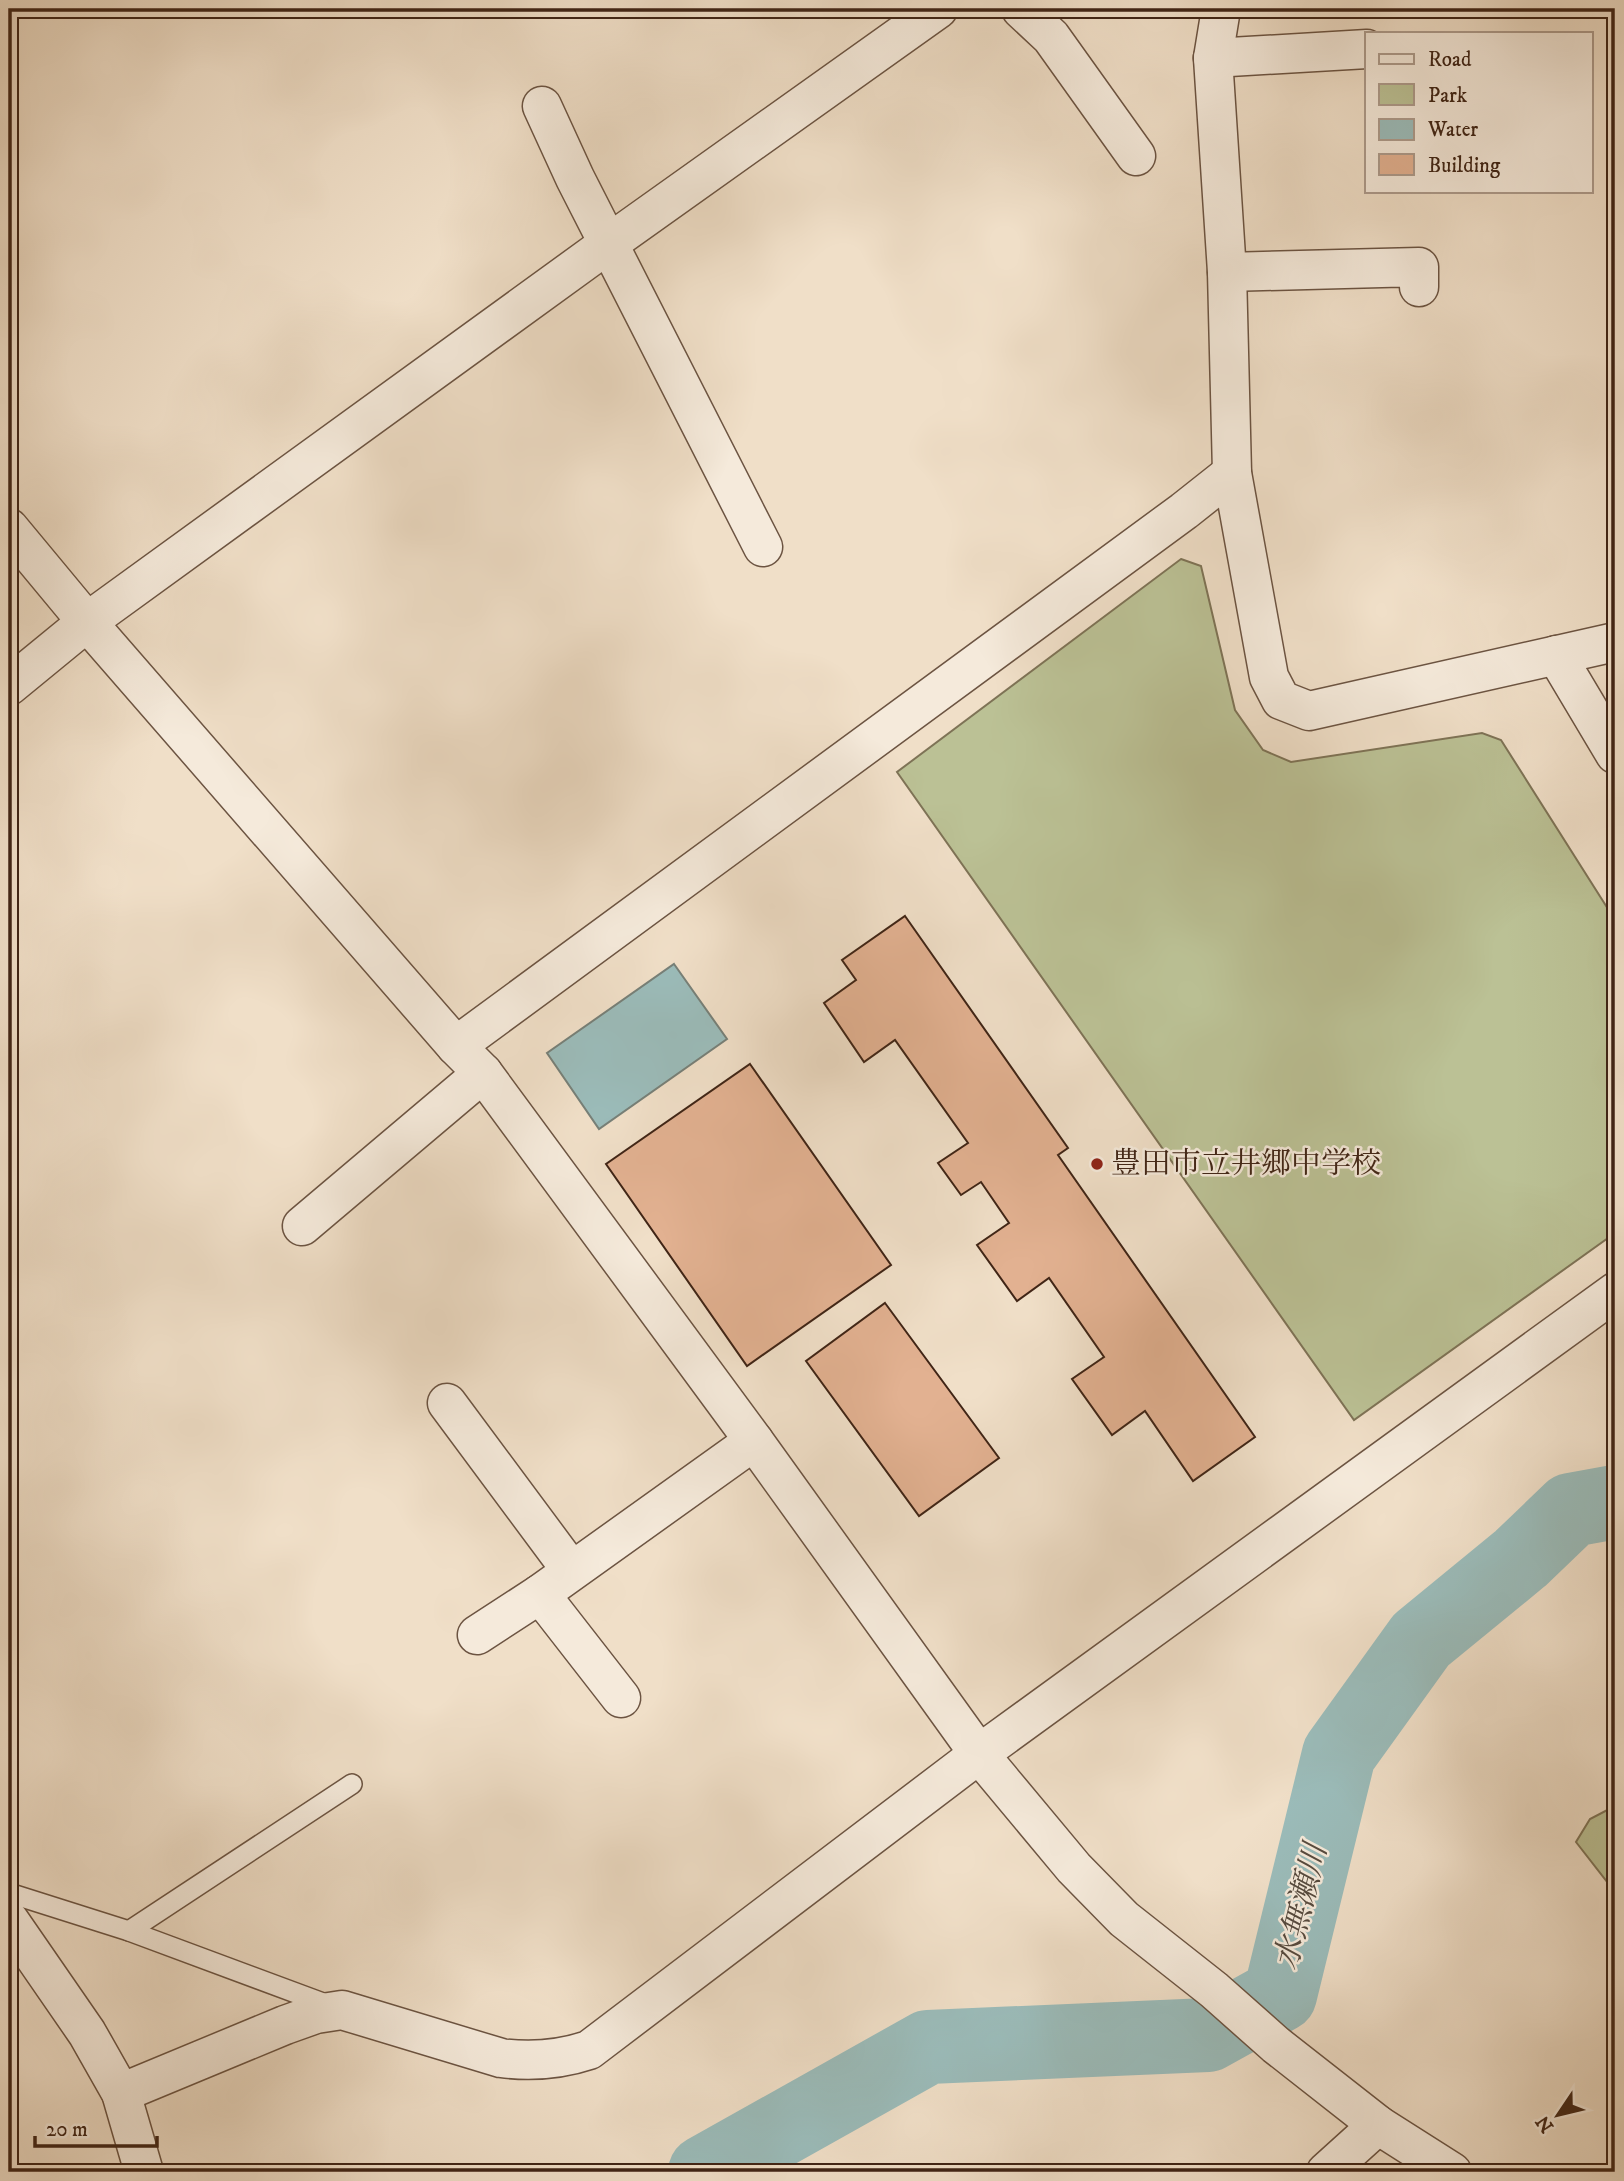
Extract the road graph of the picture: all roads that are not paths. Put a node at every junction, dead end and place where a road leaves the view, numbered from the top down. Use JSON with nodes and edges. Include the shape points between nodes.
{"nodes":[{"id":1,"x":939,"y":9,"type":"edge"},
{"id":2,"x":1021,"y":9,"type":"edge"},
{"id":3,"x":1221,"y":9,"type":"edge"},
{"id":4,"x":1365,"y":49,"type":"edge"},
{"id":5,"x":1213,"y":58,"type":"junction"},
{"id":6,"x":542,"y":106,"type":"dead end"},
{"id":7,"x":1136,"y":156,"type":"dead end"},
{"id":8,"x":608,"y":244,"type":"junction"},
{"id":9,"x":1227,"y":272,"type":"junction"},
{"id":10,"x":1419,"y":287,"type":"dead end"},
{"id":11,"x":1231,"y":473,"type":"junction"},
{"id":12,"x":9,"y":528,"type":"edge"},
{"id":13,"x":763,"y":547,"type":"dead end"},
{"id":14,"x":87,"y":622,"type":"junction"},
{"id":15,"x":1615,"y":642,"type":"edge"},
{"id":16,"x":1556,"y":655,"type":"junction"},
{"id":17,"x":9,"y":686,"type":"edge"},
{"id":18,"x":1615,"y":754,"type":"edge"},
{"id":19,"x":456,"y":1046,"type":"junction"},
{"id":20,"x":483,"y":1073,"type":"junction"},
{"id":21,"x":302,"y":1226,"type":"dead end"},
{"id":22,"x":1615,"y":1292,"type":"edge"},
{"id":23,"x":447,"y":1403,"type":"dead end"},
{"id":24,"x":754,"y":1441,"type":"junction"},
{"id":25,"x":571,"y":1570,"type":"junction"},
{"id":26,"x":540,"y":1594,"type":"junction"},
{"id":27,"x":477,"y":1635,"type":"dead end"},
{"id":28,"x":621,"y":1698,"type":"dead end"},
{"id":29,"x":979,"y":1754,"type":"junction"},
{"id":30,"x":352,"y":1784,"type":"dead end"},
{"id":31,"x":9,"y":1893,"type":"edge"},
{"id":32,"x":9,"y":1920,"type":"edge"},
{"id":33,"x":129,"y":1931,"type":"junction"},
{"id":34,"x":342,"y":2010,"type":"junction"},
{"id":35,"x":121,"y":2093,"type":"junction"},
{"id":36,"x":1378,"y":2125,"type":"junction"},
{"id":37,"x":144,"y":2172,"type":"edge"},
{"id":38,"x":1326,"y":2172,"type":"edge"},
{"id":39,"x":1451,"y":2172,"type":"edge"}],
"edges":[{"from":1,"to":8,"type":"street"},
{"from":2,"to":7,"type":"street","via":[[1051,37]]},
{"from":3,"to":5,"type":"street"},
{"from":4,"to":5,"type":"street"},
{"from":5,"to":9,"type":"street"},
{"from":6,"to":8,"type":"street"},
{"from":8,"to":13,"type":"street"},
{"from":8,"to":14,"type":"street"},
{"from":9,"to":10,"type":"street","via":[[1419,267]]},
{"from":9,"to":11,"type":"street"},
{"from":11,"to":16,"type":"street","via":[[1269,677],[1281,700],[1309,711]]},
{"from":11,"to":19,"type":"street"},
{"from":12,"to":14,"type":"street"},
{"from":14,"to":17,"type":"street"},
{"from":14,"to":19,"type":"street"},
{"from":15,"to":16,"type":"street"},
{"from":16,"to":18,"type":"street"},
{"from":19,"to":20,"type":"street"},
{"from":20,"to":21,"type":"street"},
{"from":20,"to":24,"type":"street"},
{"from":22,"to":29,"type":"street"},
{"from":23,"to":25,"type":"street"},
{"from":24,"to":25,"type":"street"},
{"from":24,"to":29,"type":"street"},
{"from":25,"to":26,"type":"street"},
{"from":26,"to":27,"type":"street"},
{"from":26,"to":28,"type":"street"},
{"from":29,"to":34,"type":"street","via":[[589,2050],[551,2060],[501,2058]]},
{"from":29,"to":36,"type":"street","via":[[1074,1868],[1116,1910]]},
{"from":30,"to":33,"type":"lane"},
{"from":31,"to":33,"type":"lane"},
{"from":32,"to":35,"type":"street","via":[[87,2033]]},
{"from":33,"to":34,"type":"lane"},
{"from":34,"to":35,"type":"street","via":[[285,2025]]},
{"from":35,"to":37,"type":"street"},
{"from":36,"to":38,"type":"street"},
{"from":36,"to":39,"type":"street"}]}
